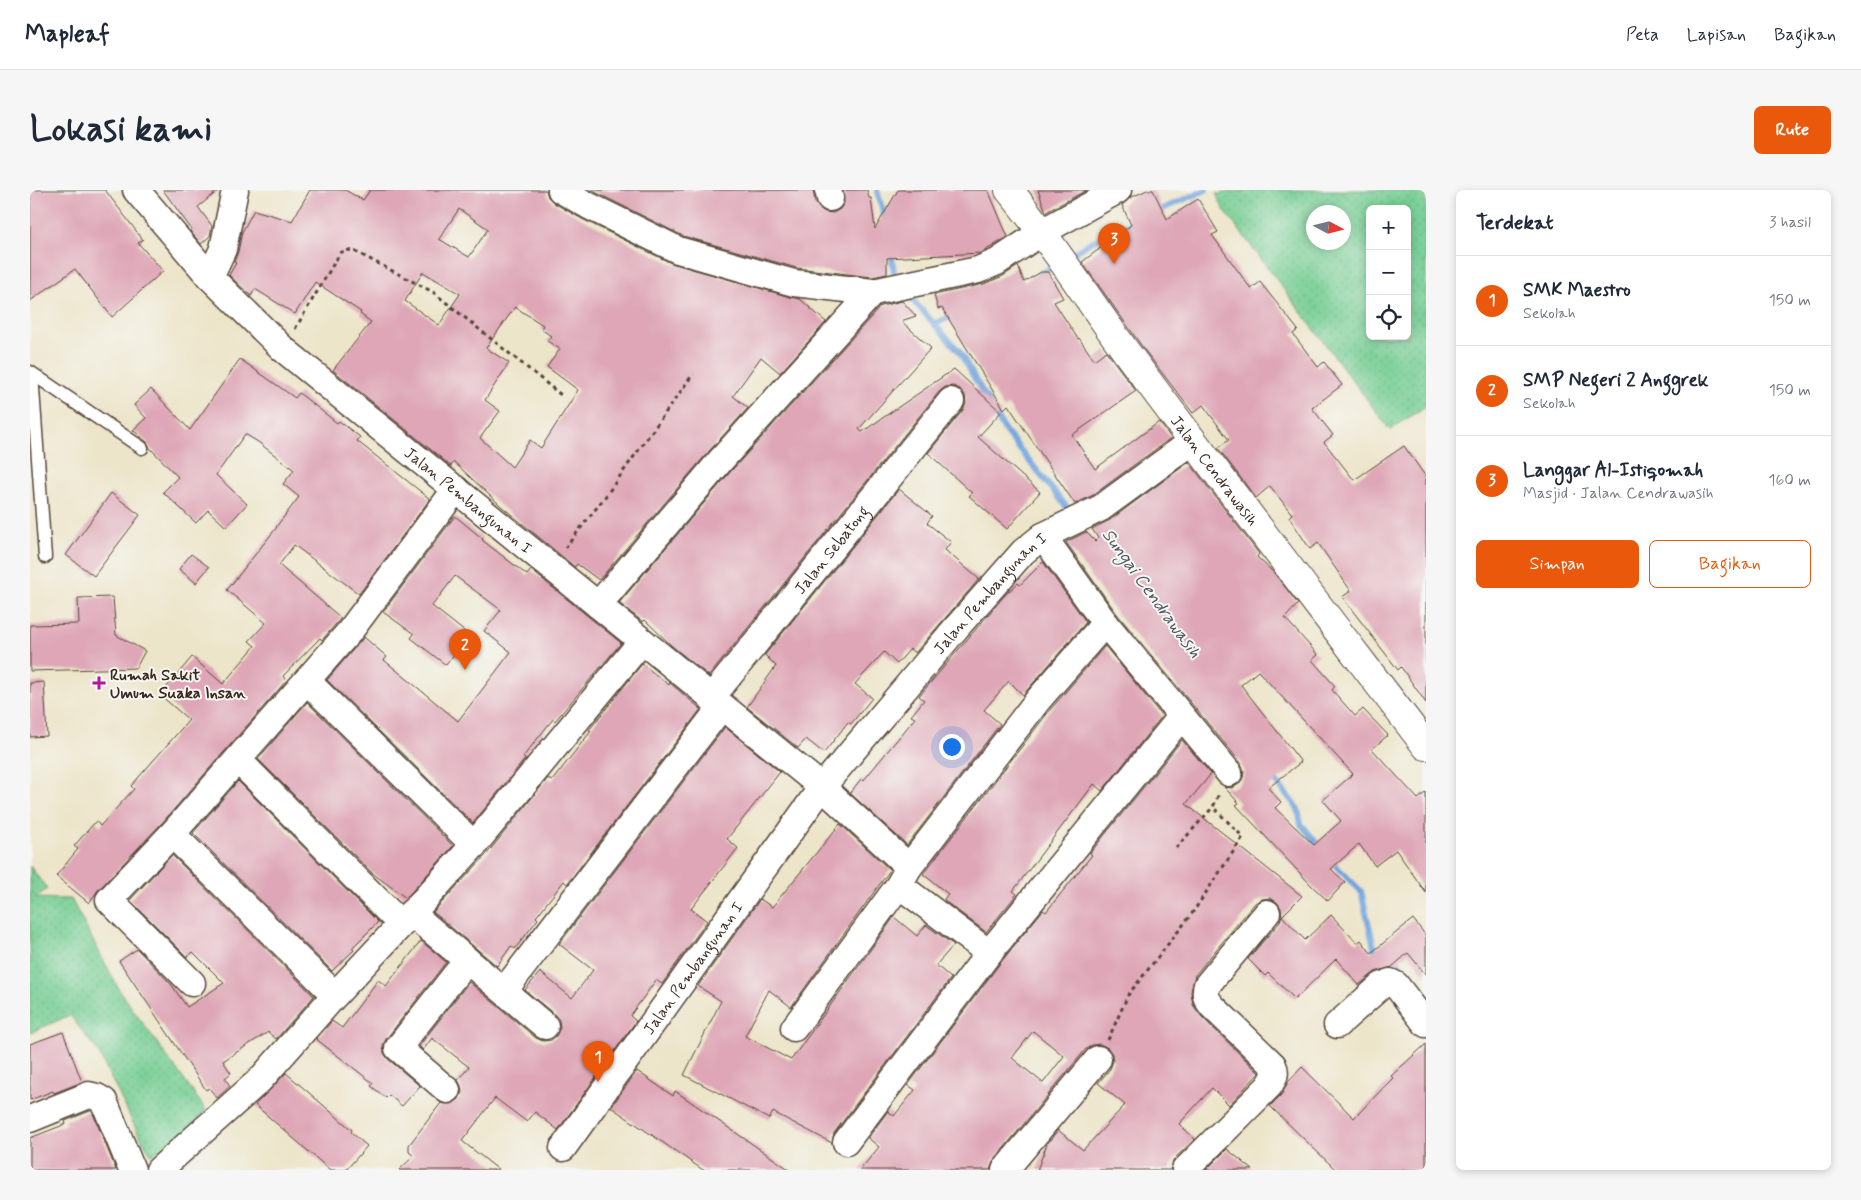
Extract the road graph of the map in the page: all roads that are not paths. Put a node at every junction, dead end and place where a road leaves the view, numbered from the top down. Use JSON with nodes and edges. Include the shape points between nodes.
{"nodes":[{"id":1,"x":136,"y":190,"type":"edge"},
{"id":2,"x":235,"y":190,"type":"edge"},
{"id":3,"x":561,"y":190,"type":"edge"},
{"id":4,"x":1009,"y":190,"type":"edge"},
{"id":5,"x":1118,"y":190,"type":"edge"},
{"id":6,"x":1046,"y":238,"type":"junction"},
{"id":7,"x":210,"y":277,"type":"junction"},
{"id":8,"x":879,"y":291,"type":"junction"},
{"id":9,"x":31,"y":373,"type":"edge"},
{"id":10,"x":951,"y":401,"type":"dead end"},
{"id":11,"x":1193,"y":441,"type":"junction"},
{"id":12,"x":142,"y":448,"type":"dead end"},
{"id":13,"x":456,"y":489,"type":"junction"},
{"id":14,"x":1047,"y":535,"type":"junction"},
{"id":15,"x":45,"y":557,"type":"dead end"},
{"id":16,"x":598,"y":605,"type":"junction"},
{"id":17,"x":1105,"y":623,"type":"junction"},
{"id":18,"x":642,"y":641,"type":"junction"},
{"id":19,"x":307,"y":681,"type":"junction"},
{"id":20,"x":717,"y":702,"type":"junction"},
{"id":21,"x":1181,"y":716,"type":"junction"},
{"id":22,"x":1426,"y":746,"type":"edge"},
{"id":23,"x":238,"y":760,"type":"junction"},
{"id":24,"x":1229,"y":774,"type":"road end"},
{"id":25,"x":822,"y":787,"type":"junction"},
{"id":26,"x":172,"y":834,"type":"junction"},
{"id":27,"x":474,"y":845,"type":"junction"},
{"id":28,"x":904,"y":876,"type":"junction"},
{"id":29,"x":1267,"y":914,"type":"dead end"},
{"id":30,"x":406,"y":919,"type":"junction"},
{"id":31,"x":988,"y":953,"type":"junction"},
{"id":32,"x":467,"y":960,"type":"junction"},
{"id":33,"x":192,"y":983,"type":"dead end"},
{"id":34,"x":504,"y":991,"type":"junction"},
{"id":35,"x":335,"y":995,"type":"junction"},
{"id":36,"x":1426,"y":1024,"type":"edge"},
{"id":37,"x":545,"y":1026,"type":"dead end"},
{"id":38,"x":1337,"y":1026,"type":"dead end"},
{"id":39,"x":794,"y":1028,"type":"dead end"},
{"id":40,"x":1098,"y":1059,"type":"road end"},
{"id":41,"x":447,"y":1090,"type":"dead end"},
{"id":42,"x":30,"y":1119,"type":"edge"},
{"id":43,"x":846,"y":1142,"type":"dead end"},
{"id":44,"x":563,"y":1148,"type":"dead end"},
{"id":45,"x":1009,"y":1168,"type":"edge"},
{"id":46,"x":132,"y":1170,"type":"edge"},
{"id":47,"x":159,"y":1170,"type":"edge"},
{"id":48,"x":1185,"y":1170,"type":"edge"}],
"edges":[{"from":1,"to":7,"type":"street","name":"Jalan Pembangunan I"},
{"from":2,"to":7,"type":"street","via":[[222,249]]},
{"from":3,"to":8,"type":"street","via":[[678,250],[794,283]]},
{"from":4,"to":6,"type":"street","name":"Jalan Cendrawasih"},
{"from":5,"to":6,"type":"street"},
{"from":6,"to":8,"type":"street","via":[[978,270]]},
{"from":6,"to":11,"type":"street","name":"Jalan Cendrawasih","via":[[1099,316]]},
{"from":7,"to":13,"type":"street","name":"Jalan Pembangunan I","via":[[283,349]]},
{"from":8,"to":16,"type":"street","via":[[721,460]]},
{"from":9,"to":12,"type":"lane"},
{"from":9,"to":15,"type":"lane"},
{"from":10,"to":20,"type":"street","name":"Jalan Sebatong"},
{"from":11,"to":14,"type":"street","name":"Jalan Pembangunan I","via":[[1101,508]]},
{"from":11,"to":22,"type":"street","name":"Jalan Cendrawasih"},
{"from":13,"to":16,"type":"street","name":"Jalan Pembangunan I"},
{"from":13,"to":19,"type":"street","via":[[350,631]]},
{"from":14,"to":17,"type":"street"},
{"from":14,"to":25,"type":"street","name":"Jalan Pembangunan I","via":[[1023,552]]},
{"from":16,"to":18,"type":"street","name":"Jalan Pembangunan I"},
{"from":17,"to":21,"type":"street"},
{"from":17,"to":28,"type":"street","via":[[1038,700]]},
{"from":18,"to":20,"type":"street","name":"Jalan Pembangunan I"},
{"from":18,"to":27,"type":"street"},
{"from":19,"to":23,"type":"street"},
{"from":19,"to":27,"type":"street"},
{"from":20,"to":25,"type":"street","name":"Jalan Pembangunan I"},
{"from":20,"to":34,"type":"street","name":"Jalan Sebatong"},
{"from":21,"to":24,"type":"street"},
{"from":21,"to":31,"type":"street"},
{"from":23,"to":26,"type":"street"},
{"from":23,"to":30,"type":"street"},
{"from":25,"to":28,"type":"street"},
{"from":25,"to":44,"type":"street","name":"Jalan Pembangunan I"},
{"from":26,"to":33,"type":"street","via":[[109,900]]},
{"from":26,"to":35,"type":"street"},
{"from":27,"to":30,"type":"street"},
{"from":28,"to":31,"type":"street"},
{"from":28,"to":39,"type":"street"},
{"from":29,"to":48,"type":"street","via":[[1207,985],[1205,995],[1213,1007],[1272,1065],[1276,1070],[1274,1077],[1269,1086]]},
{"from":30,"to":32,"type":"street"},
{"from":30,"to":35,"type":"street"},
{"from":31,"to":43,"type":"street"},
{"from":32,"to":34,"type":"street"},
{"from":32,"to":41,"type":"street","via":[[398,1048]]},
{"from":34,"to":37,"type":"street"},
{"from":35,"to":47,"type":"street","via":[[260,1080]]},
{"from":36,"to":38,"type":"street","via":[[1396,985],[1390,982],[1381,986]]},
{"from":40,"to":45,"type":"street"},
{"from":42,"to":46,"type":"street","via":[[89,1095],[97,1097],[104,1101]]}]}
